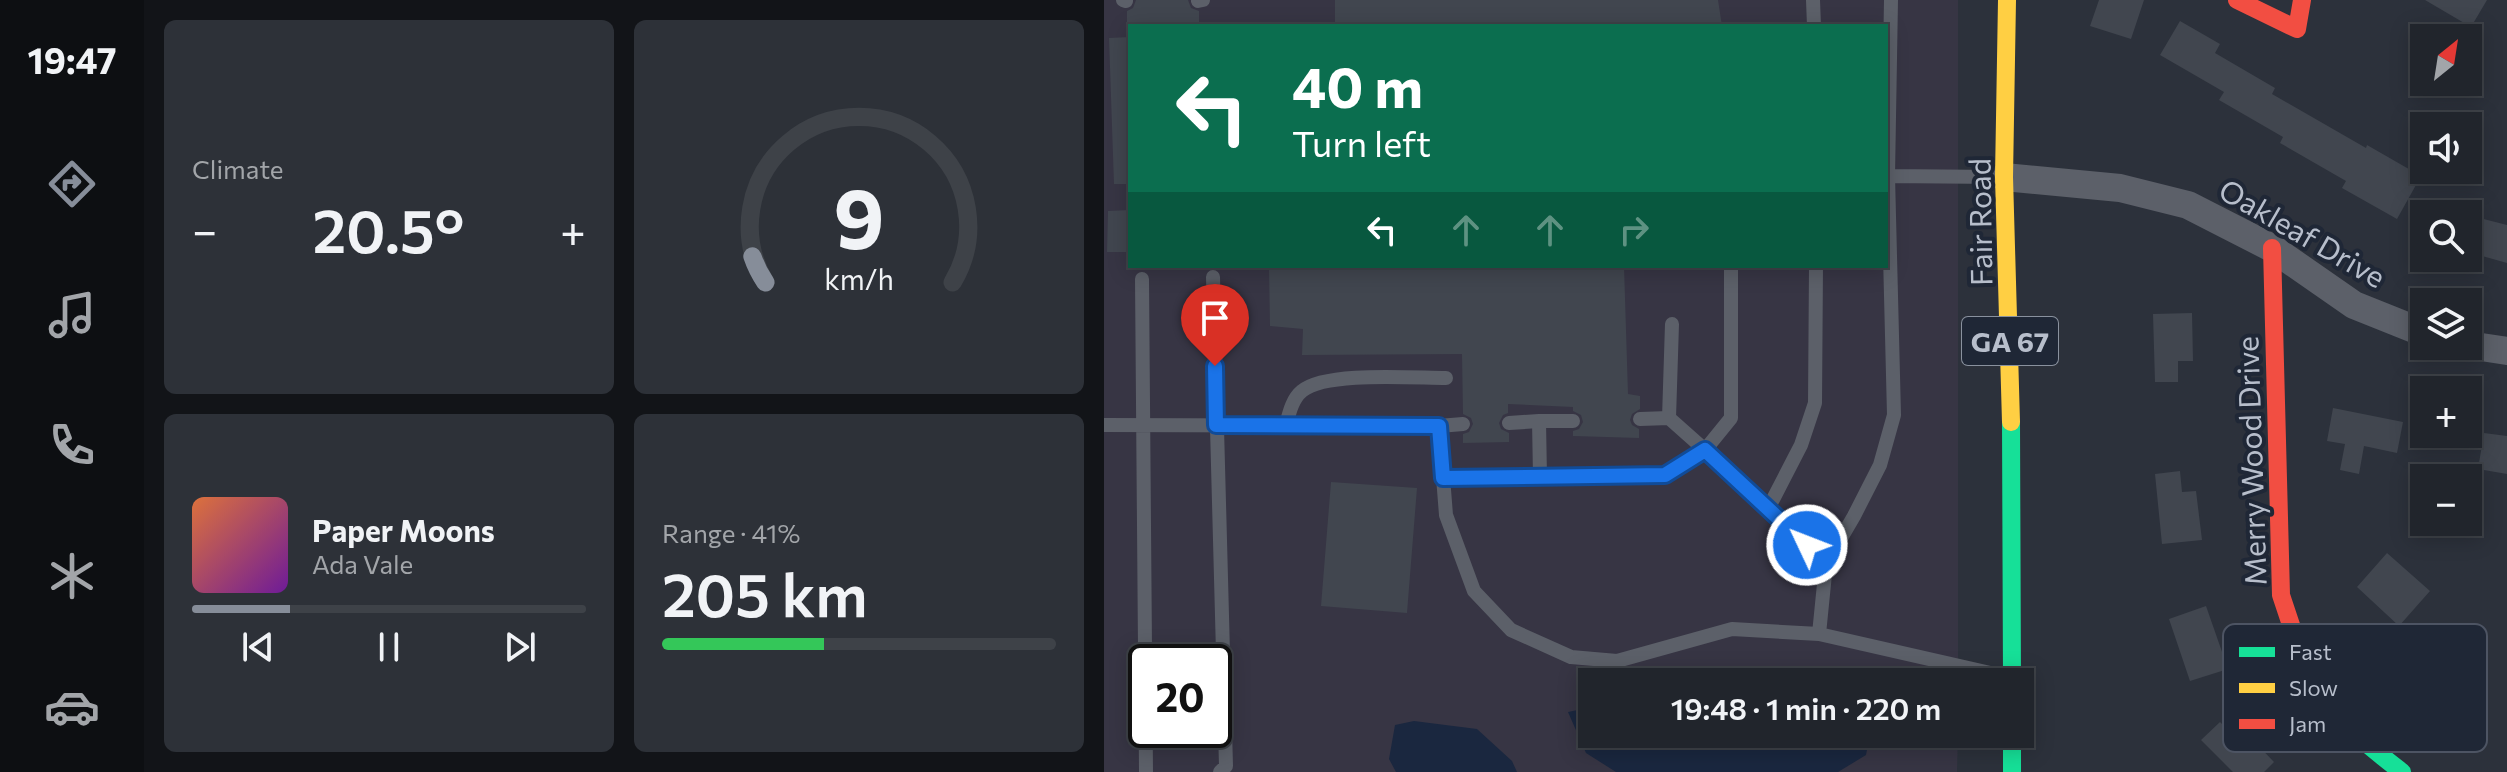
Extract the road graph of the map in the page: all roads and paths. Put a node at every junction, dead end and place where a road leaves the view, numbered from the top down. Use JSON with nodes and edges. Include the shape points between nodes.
{"nodes":[{"id":1,"x":1813,"y":0,"type":"edge"},
{"id":2,"x":1891,"y":0,"type":"edge"},
{"id":3,"x":2007,"y":0,"type":"edge"},
{"id":4,"x":2237,"y":0,"type":"edge"},
{"id":5,"x":2302,"y":0,"type":"edge"},
{"id":6,"x":1814,"y":24,"type":"edge"},
{"id":7,"x":1888,"y":132,"type":"edge"},
{"id":8,"x":1888,"y":176,"type":"edge"},
{"id":9,"x":2004,"y":177,"type":"junction"},
{"id":10,"x":1888,"y":210,"type":"edge"},
{"id":11,"x":2272,"y":248,"type":"junction"},
{"id":12,"x":1731,"y":268,"type":"edge"},
{"id":13,"x":1816,"y":268,"type":"edge"},
{"id":14,"x":1213,"y":277,"type":"dead end"},
{"id":15,"x":1142,"y":279,"type":"dead end"},
{"id":16,"x":1672,"y":324,"type":"dead end"},
{"id":17,"x":2410,"y":327,"type":"edge"},
{"id":18,"x":2482,"y":347,"type":"edge"},
{"id":19,"x":2507,"y":351,"type":"edge"},
{"id":20,"x":1446,"y":378,"type":"dead end"},
{"id":21,"x":1669,"y":418,"type":"junction"},
{"id":22,"x":1640,"y":419,"type":"dead end"},
{"id":23,"x":1539,"y":421,"type":"junction"},
{"id":24,"x":1573,"y":421,"type":"dead end"},
{"id":25,"x":1509,"y":423,"type":"dead end"},
{"id":26,"x":1143,"y":424,"type":"junction"},
{"id":27,"x":1463,"y":424,"type":"dead end"},
{"id":28,"x":1104,"y":425,"type":"edge"},
{"id":29,"x":1216,"y":425,"type":"junction"},
{"id":30,"x":1286,"y":425,"type":"junction"},
{"id":31,"x":1439,"y":426,"type":"junction"},
{"id":32,"x":1705,"y":450,"type":"junction"},
{"id":33,"x":1540,"y":477,"type":"junction"},
{"id":34,"x":1443,"y":478,"type":"junction"},
{"id":35,"x":1768,"y":509,"type":"junction"},
{"id":36,"x":1826,"y":564,"type":"junction"},
{"id":37,"x":2291,"y":624,"type":"edge"},
{"id":38,"x":1819,"y":634,"type":"junction"},
{"id":39,"x":1962,"y":668,"type":"edge"},
{"id":40,"x":2012,"y":668,"type":"edge"},
{"id":41,"x":2012,"y":748,"type":"edge"},
{"id":42,"x":2376,"y":752,"type":"edge"},
{"id":43,"x":1146,"y":772,"type":"edge"},
{"id":44,"x":1220,"y":772,"type":"edge"},
{"id":45,"x":2012,"y":772,"type":"edge"},
{"id":46,"x":2402,"y":772,"type":"edge"}],
"edges":[{"from":1,"to":6,"type":"lane"},
{"from":2,"to":7,"type":"lane"},
{"from":3,"to":9,"type":"main road","name":"Fair Road","number":"GA 67"},
{"from":4,"to":5,"type":"main road","via":[[2297,29]]},
{"from":8,"to":9,"type":"lane"},
{"from":9,"to":11,"type":"street","name":"Oakleaf Drive","via":[[2120,188],[2188,205]]},
{"from":9,"to":40,"type":"main road","name":"Fair Road","number":"GA 67"},
{"from":10,"to":36,"type":"lane","via":[[1894,415],[1880,465]]},
{"from":11,"to":17,"type":"street","name":"Oakleaf Drive","via":[[2354,305]]},
{"from":11,"to":37,"type":"main road","name":"Merry Wood Drive","via":[[2281,595]]},
{"from":12,"to":32,"type":"lane","via":[[1731,418]]},
{"from":13,"to":35,"type":"lane","via":[[1815,403],[1801,445]]},
{"from":14,"to":29,"type":"lane"},
{"from":15,"to":26,"type":"lane"},
{"from":16,"to":21,"type":"lane"},
{"from":18,"to":19,"type":"street"},
{"from":20,"to":30,"type":"lane","via":[[1320,382],[1302,391]]},
{"from":21,"to":22,"type":"lane"},
{"from":21,"to":32,"type":"lane"},
{"from":23,"to":24,"type":"lane"},
{"from":23,"to":25,"type":"lane"},
{"from":23,"to":33,"type":"lane"},
{"from":26,"to":28,"type":"lane"},
{"from":26,"to":29,"type":"lane"},
{"from":26,"to":43,"type":"lane"},
{"from":27,"to":31,"type":"lane"},
{"from":29,"to":30,"type":"lane"},
{"from":29,"to":44,"type":"lane","via":[[1226,766]]},
{"from":30,"to":31,"type":"lane"},
{"from":31,"to":34,"type":"lane"},
{"from":32,"to":33,"type":"lane","via":[[1665,475]]},
{"from":32,"to":35,"type":"lane"},
{"from":33,"to":34,"type":"lane"},
{"from":34,"to":38,"type":"lane","via":[[1446,515],[1474,591],[1511,630],[1571,657],[1617,661],[1732,629]]},
{"from":35,"to":36,"type":"lane"},
{"from":36,"to":38,"type":"lane"},
{"from":38,"to":39,"type":"lane"},
{"from":41,"to":45,"type":"main road"},
{"from":42,"to":46,"type":"main road","name":"Merry Wood Drive"}]}
